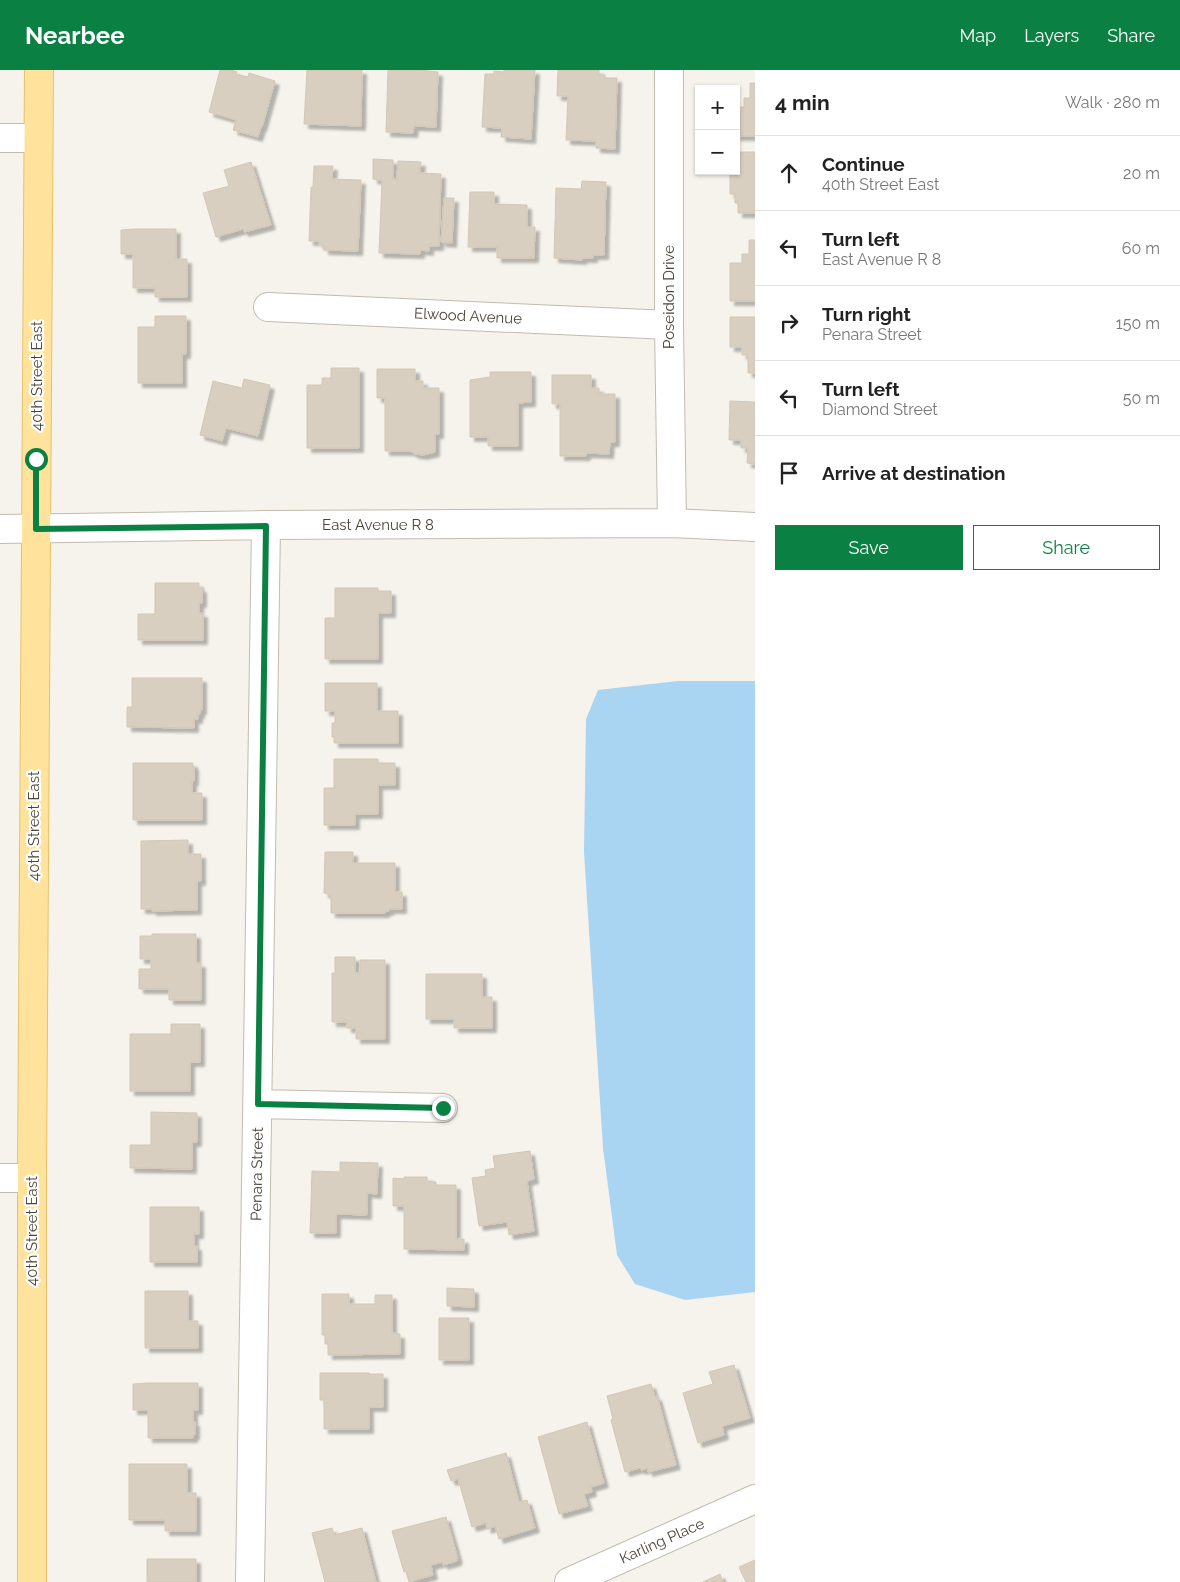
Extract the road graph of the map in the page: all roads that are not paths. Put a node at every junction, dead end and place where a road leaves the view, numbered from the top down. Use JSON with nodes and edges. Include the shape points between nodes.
{"nodes":[{"id":1,"x":39,"y":70,"type":"edge"},
{"id":2,"x":669,"y":70,"type":"edge"},
{"id":3,"x":0,"y":138,"type":"edge"},
{"id":4,"x":38,"y":138,"type":"junction"},
{"id":5,"x":268,"y":307,"type":"dead end"},
{"id":6,"x":668,"y":325,"type":"junction"},
{"id":7,"x":672,"y":523,"type":"junction"},
{"id":8,"x":266,"y":526,"type":"junction"},
{"id":9,"x":755,"y":527,"type":"edge"},
{"id":10,"x":0,"y":529,"type":"edge"},
{"id":11,"x":36,"y":529,"type":"junction"},
{"id":12,"x":258,"y":1104,"type":"junction"},
{"id":13,"x":443,"y":1108,"type":"dead end"},
{"id":14,"x":0,"y":1178,"type":"edge"},
{"id":15,"x":32,"y":1178,"type":"junction"},
{"id":16,"x":755,"y":1499,"type":"edge"},
{"id":17,"x":32,"y":1582,"type":"edge"},
{"id":18,"x":250,"y":1582,"type":"edge"},
{"id":19,"x":569,"y":1582,"type":"edge"}],
"edges":[{"from":1,"to":4,"type":"main road","name":"40th Street East"},
{"from":2,"to":6,"type":"street","name":"Poseidon Drive"},
{"from":3,"to":4,"type":"street"},
{"from":4,"to":11,"type":"main road","name":"40th Street East"},
{"from":5,"to":6,"type":"street","name":"Elwood Avenue"},
{"from":6,"to":7,"type":"street","name":"Poseidon Drive"},
{"from":7,"to":8,"type":"street","name":"East Avenue R 8"},
{"from":7,"to":9,"type":"street","name":"East Avenue R 8"},
{"from":8,"to":11,"type":"street","name":"East Avenue R 8"},
{"from":8,"to":12,"type":"street","name":"Penara Street"},
{"from":10,"to":11,"type":"street","name":"East Avenue R 8"},
{"from":11,"to":15,"type":"main road","name":"40th Street East"},
{"from":12,"to":13,"type":"street"},
{"from":12,"to":18,"type":"street","name":"Penara Street"},
{"from":14,"to":15,"type":"street"},
{"from":15,"to":17,"type":"main road","name":"40th Street East"},
{"from":16,"to":19,"type":"street","name":"Karling Place"}]}
